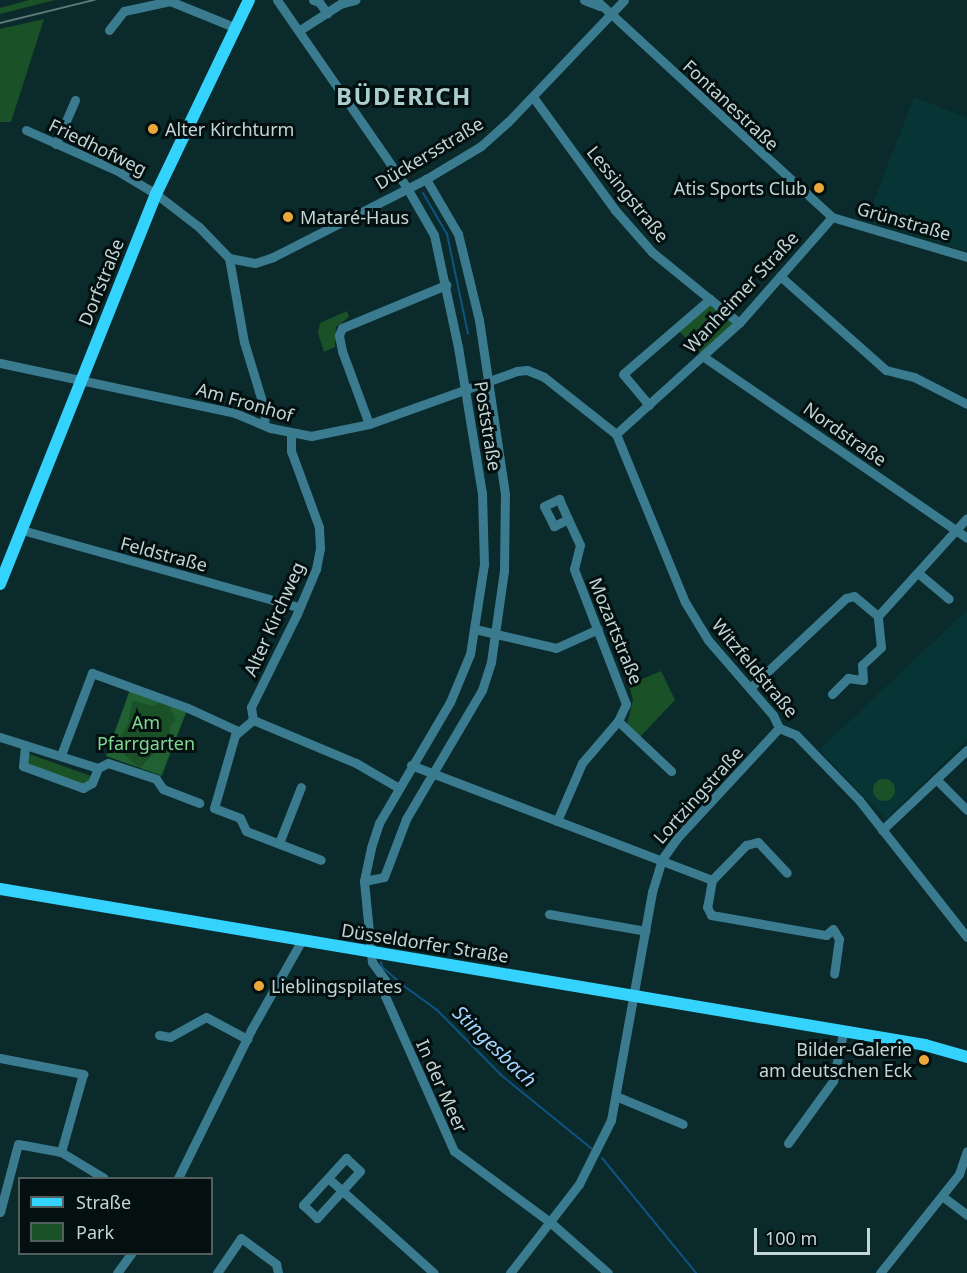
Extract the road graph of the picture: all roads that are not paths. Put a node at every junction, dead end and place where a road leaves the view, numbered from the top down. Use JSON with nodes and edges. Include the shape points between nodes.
{"nodes":[{"id":1,"x":249,"y":0,"type":"edge"},
{"id":2,"x":313,"y":0,"type":"edge"},
{"id":3,"x":355,"y":0,"type":"edge"},
{"id":4,"x":584,"y":0,"type":"edge"},
{"id":5,"x":624,"y":0,"type":"edge"},
{"id":6,"x":280,"y":1,"type":"edge"},
{"id":7,"x":598,"y":3,"type":"edge"},
{"id":8,"x":327,"y":13,"type":"junction"},
{"id":9,"x":610,"y":15,"type":"junction"},
{"id":10,"x":234,"y":27,"type":"junction"},
{"id":11,"x":109,"y":30,"type":"dead end"},
{"id":12,"x":300,"y":30,"type":"junction"},
{"id":13,"x":532,"y":96,"type":"junction"},
{"id":14,"x":75,"y":100,"type":"dead end"},
{"id":15,"x":26,"y":130,"type":"dead end"},
{"id":16,"x":56,"y":144,"type":"junction"},
{"id":17,"x":426,"y":178,"type":"junction"},
{"id":18,"x":407,"y":188,"type":"junction"},
{"id":19,"x":156,"y":194,"type":"junction"},
{"id":20,"x":832,"y":217,"type":"junction"},
{"id":21,"x":967,"y":256,"type":"edge"},
{"id":22,"x":229,"y":258,"type":"junction"},
{"id":23,"x":780,"y":276,"type":"junction"},
{"id":24,"x":446,"y":285,"type":"junction"},
{"id":25,"x":710,"y":299,"type":"junction"},
{"id":26,"x":739,"y":323,"type":"junction"},
{"id":27,"x":704,"y":357,"type":"junction"},
{"id":28,"x":0,"y":363,"type":"edge"},
{"id":29,"x":489,"y":380,"type":"junction"},
{"id":30,"x":82,"y":381,"type":"junction"},
{"id":31,"x":466,"y":389,"type":"junction"},
{"id":32,"x":967,"y":404,"type":"edge"},
{"id":33,"x":649,"y":405,"type":"junction"},
{"id":34,"x":369,"y":424,"type":"junction"},
{"id":35,"x":264,"y":425,"type":"junction"},
{"id":36,"x":291,"y":433,"type":"junction"},
{"id":37,"x":616,"y":434,"type":"junction"},
{"id":38,"x":967,"y":518,"type":"edge"},
{"id":39,"x":568,"y":519,"type":"dead end"},
{"id":40,"x":22,"y":530,"type":"junction"},
{"id":41,"x":956,"y":530,"type":"junction"},
{"id":42,"x":967,"y":538,"type":"edge"},
{"id":43,"x":918,"y":573,"type":"junction"},
{"id":44,"x":0,"y":584,"type":"edge"},
{"id":45,"x":949,"y":599,"type":"dead end"},
{"id":46,"x":298,"y":607,"type":"junction"},
{"id":47,"x":878,"y":616,"type":"junction"},
{"id":48,"x":476,"y":629,"type":"junction"},
{"id":49,"x":598,"y":629,"type":"junction"},
{"id":50,"x":497,"y":633,"type":"junction"},
{"id":51,"x":750,"y":688,"type":"junction"},
{"id":52,"x":832,"y":693,"type":"dead end"},
{"id":53,"x":253,"y":720,"type":"junction"},
{"id":54,"x":618,"y":721,"type":"junction"},
{"id":55,"x":779,"y":728,"type":"junction"},
{"id":56,"x":238,"y":731,"type":"junction"},
{"id":57,"x":0,"y":737,"type":"edge"},
{"id":58,"x":25,"y":747,"type":"junction"},
{"id":59,"x":967,"y":750,"type":"edge"},
{"id":60,"x":60,"y":755,"type":"junction"},
{"id":61,"x":411,"y":765,"type":"junction"},
{"id":62,"x":98,"y":768,"type":"junction"},
{"id":63,"x":671,"y":771,"type":"dead end"},
{"id":64,"x":434,"y":774,"type":"junction"},
{"id":65,"x":936,"y":779,"type":"junction"},
{"id":66,"x":301,"y":787,"type":"dead end"},
{"id":67,"x":398,"y":787,"type":"junction"},
{"id":68,"x":200,"y":803,"type":"dead end"},
{"id":69,"x":967,"y":810,"type":"edge"},
{"id":70,"x":557,"y":820,"type":"junction"},
{"id":71,"x":882,"y":830,"type":"junction"},
{"id":72,"x":279,"y":843,"type":"junction"},
{"id":73,"x":662,"y":859,"type":"junction"},
{"id":74,"x":321,"y":860,"type":"dead end"},
{"id":75,"x":787,"y":873,"type":"dead end"},
{"id":76,"x":712,"y":880,"type":"junction"},
{"id":77,"x":364,"y":881,"type":"junction"},
{"id":78,"x":0,"y":889,"type":"edge"},
{"id":79,"x":549,"y":914,"type":"dead end"},
{"id":80,"x":646,"y":931,"type":"junction"},
{"id":81,"x":967,"y":937,"type":"edge"},
{"id":82,"x":302,"y":940,"type":"junction"},
{"id":83,"x":371,"y":953,"type":"junction"},
{"id":84,"x":834,"y":974,"type":"dead end"},
{"id":85,"x":636,"y":996,"type":"junction"},
{"id":86,"x":843,"y":1033,"type":"junction"},
{"id":87,"x":159,"y":1035,"type":"dead end"},
{"id":88,"x":247,"y":1038,"type":"junction"},
{"id":89,"x":0,"y":1058,"type":"edge"},
{"id":90,"x":967,"y":1058,"type":"edge"},
{"id":91,"x":618,"y":1097,"type":"junction"},
{"id":92,"x":683,"y":1124,"type":"dead end"},
{"id":93,"x":788,"y":1143,"type":"dead end"},
{"id":94,"x":967,"y":1151,"type":"edge"},
{"id":95,"x":61,"y":1152,"type":"junction"},
{"id":96,"x":101,"y":1177,"type":"edge"},
{"id":97,"x":179,"y":1177,"type":"edge"},
{"id":98,"x":328,"y":1178,"type":"junction"},
{"id":99,"x":342,"y":1191,"type":"junction"},
{"id":100,"x":942,"y":1196,"type":"junction"},
{"id":101,"x":0,"y":1212,"type":"edge"},
{"id":102,"x":967,"y":1215,"type":"edge"},
{"id":103,"x":550,"y":1222,"type":"junction"},
{"id":104,"x":130,"y":1255,"type":"edge"},
{"id":105,"x":117,"y":1273,"type":"edge"},
{"id":106,"x":218,"y":1273,"type":"edge"},
{"id":107,"x":278,"y":1273,"type":"edge"},
{"id":108,"x":434,"y":1273,"type":"edge"},
{"id":109,"x":510,"y":1273,"type":"edge"},
{"id":110,"x":608,"y":1273,"type":"edge"},
{"id":111,"x":880,"y":1273,"type":"edge"}],
"edges":[{"from":1,"to":10,"type":"main road","name":"Dorfstraße"},
{"from":2,"to":8,"type":"street"},
{"from":3,"to":8,"type":"street"},
{"from":4,"to":7,"type":"street"},
{"from":5,"to":9,"type":"street","name":"Dückersstraße"},
{"from":6,"to":12,"type":"street","name":"Poststraße"},
{"from":7,"to":9,"type":"street","name":"Fontanestraße"},
{"from":8,"to":12,"type":"street"},
{"from":9,"to":13,"type":"street","name":"Dückersstraße"},
{"from":9,"to":20,"type":"street","name":"Fontanestraße"},
{"from":10,"to":11,"type":"street","via":[[170,1],[124,11]]},
{"from":10,"to":19,"type":"main road","name":"Dorfstraße"},
{"from":12,"to":18,"type":"street","name":"Poststraße"},
{"from":13,"to":17,"type":"street","name":"Dückersstraße","via":[[481,146]]},
{"from":13,"to":25,"type":"street","name":"Lessingstraße","via":[[615,210],[652,252]]},
{"from":14,"to":16,"type":"street"},
{"from":15,"to":16,"type":"street","name":"Friedhofweg"},
{"from":16,"to":19,"type":"street","name":"Friedhofweg","via":[[116,170]]},
{"from":17,"to":18,"type":"street","name":"Dückersstraße"},
{"from":17,"to":29,"type":"street","name":"Poststraße","via":[[442,202],[466,258]]},
{"from":18,"to":22,"type":"street","name":"Dückersstraße","via":[[273,257],[255,263]]},
{"from":18,"to":24,"type":"street","name":"Poststraße","via":[[434,235]]},
{"from":19,"to":22,"type":"street","via":[[199,227]]},
{"from":19,"to":30,"type":"main road","name":"Dorfstraße"},
{"from":20,"to":21,"type":"street","name":"Grünstraße"},
{"from":20,"to":23,"type":"street","name":"Wanheimer Straße"},
{"from":22,"to":35,"type":"street","via":[[244,342],[265,411]]},
{"from":23,"to":26,"type":"street","name":"Wanheimer Straße"},
{"from":23,"to":32,"type":"street","via":[[886,370],[914,377]]},
{"from":24,"to":31,"type":"street","name":"Poststraße"},
{"from":24,"to":34,"type":"street","via":[[342,328],[342,351]]},
{"from":25,"to":26,"type":"street","name":"Lessingstraße"},
{"from":25,"to":33,"type":"street","via":[[623,374]]},
{"from":26,"to":27,"type":"street","name":"Wanheimer Straße"},
{"from":27,"to":33,"type":"street","name":"Wanheimer Straße"},
{"from":27,"to":41,"type":"street","name":"Nordstraße"},
{"from":28,"to":30,"type":"street","name":"Am Fronhof"},
{"from":29,"to":31,"type":"street","name":"Witzfeldstraße"},
{"from":29,"to":37,"type":"street","name":"Witzfeldstraße","via":[[517,371],[536,372]]},
{"from":29,"to":50,"type":"street","name":"Poststraße","via":[[505,494],[504,572]]},
{"from":30,"to":35,"type":"street","name":"Am Fronhof","via":[[235,413]]},
{"from":30,"to":40,"type":"main road","name":"Dorfstraße"},
{"from":31,"to":34,"type":"street","name":"Am Fronhof"},
{"from":31,"to":48,"type":"street","name":"Poststraße","via":[[482,507],[484,564]]},
{"from":33,"to":37,"type":"street","name":"Wanheimer Straße"},
{"from":34,"to":36,"type":"street","name":"Am Fronhof","via":[[328,435]]},
{"from":35,"to":36,"type":"street","name":"Am Fronhof"},
{"from":36,"to":46,"type":"street","name":"Alter Kirchweg","via":[[291,451],[319,527],[316,569]]},
{"from":37,"to":51,"type":"street","name":"Witzfeldstraße","via":[[685,602],[708,640]]},
{"from":38,"to":41,"type":"street"},
{"from":39,"to":49,"type":"street","name":"Mozartstraße","via":[[580,545],[574,569]]},
{"from":40,"to":44,"type":"main road","name":"Dorfstraße"},
{"from":40,"to":46,"type":"street","name":"Feldstraße"},
{"from":41,"to":42,"type":"street","name":"Nordstraße"},
{"from":41,"to":43,"type":"street"},
{"from":43,"to":45,"type":"street"},
{"from":43,"to":47,"type":"street"},
{"from":46,"to":53,"type":"street","name":"Alter Kirchweg","via":[[251,707]]},
{"from":47,"to":51,"type":"street","via":[[854,596],[846,598]]},
{"from":47,"to":52,"type":"street","via":[[881,647],[862,665],[862,680],[849,678]]},
{"from":48,"to":50,"type":"street"},
{"from":48,"to":61,"type":"street","name":"Poststraße","via":[[461,680]]},
{"from":49,"to":50,"type":"street","via":[[556,648]]},
{"from":49,"to":54,"type":"street","name":"Mozartstraße","via":[[625,692],[626,704]]},
{"from":50,"to":64,"type":"street","name":"Poststraße","via":[[482,690]]},
{"from":51,"to":55,"type":"street","name":"Witzfeldstraße"},
{"from":53,"to":56,"type":"street"},
{"from":53,"to":67,"type":"street","via":[[356,763]]},
{"from":54,"to":63,"type":"street"},
{"from":54,"to":70,"type":"street","name":"Mozartstraße","via":[[582,763]]},
{"from":55,"to":71,"type":"street","name":"Witzfeldstraße","via":[[796,735],[859,800]]},
{"from":55,"to":73,"type":"street","name":"Lortzingstraße"},
{"from":56,"to":60,"type":"street","via":[[92,673]]},
{"from":56,"to":72,"type":"street","via":[[222,770],[222,788],[214,808],[240,818],[246,831]]},
{"from":57,"to":58,"type":"street"},
{"from":58,"to":60,"type":"street"},
{"from":58,"to":62,"type":"street","via":[[23,766],[83,788],[92,783]]},
{"from":59,"to":65,"type":"street"},
{"from":60,"to":62,"type":"street"},
{"from":61,"to":64,"type":"street"},
{"from":61,"to":67,"type":"street","name":"Poststraße"},
{"from":62,"to":68,"type":"street","via":[[108,763],[138,772],[156,779],[163,789]]},
{"from":64,"to":70,"type":"street"},
{"from":64,"to":77,"type":"street","name":"Poststraße","via":[[406,819],[384,877]]},
{"from":65,"to":69,"type":"street"},
{"from":65,"to":71,"type":"street"},
{"from":66,"to":72,"type":"street"},
{"from":67,"to":77,"type":"street","name":"Poststraße","via":[[379,823]]},
{"from":70,"to":73,"type":"street"},
{"from":71,"to":81,"type":"street","name":"Witzfeldstraße"},
{"from":72,"to":74,"type":"street"},
{"from":73,"to":76,"type":"street"},
{"from":73,"to":80,"type":"street","name":"Lortzingstraße"},
{"from":75,"to":76,"type":"street","via":[[758,842],[746,845]]},
{"from":76,"to":84,"type":"street","via":[[707,907],[711,915],[826,935],[833,929],[839,939]]},
{"from":77,"to":83,"type":"street","name":"Poststraße"},
{"from":78,"to":82,"type":"main road","name":"Düsseldorfer Straße"},
{"from":79,"to":80,"type":"street"},
{"from":80,"to":85,"type":"street","name":"Lortzingstraße"},
{"from":82,"to":83,"type":"main road","name":"Düsseldorfer Straße"},
{"from":82,"to":88,"type":"street"},
{"from":83,"to":85,"type":"main road","name":"Düsseldorfer Straße"},
{"from":83,"to":103,"type":"street","name":"In der Meer","via":[[385,981],[385,996],[454,1151]]},
{"from":85,"to":86,"type":"main road","name":"Düsseldorfer Straße"},
{"from":85,"to":91,"type":"street","name":"Lortzingstraße"},
{"from":86,"to":90,"type":"main road","name":"Düsseldorfer Straße","via":[[909,1043]]},
{"from":86,"to":93,"type":"street","via":[[833,1081]]},
{"from":87,"to":88,"type":"street","via":[[170,1037],[206,1017]]},
{"from":88,"to":97,"type":"street"},
{"from":89,"to":95,"type":"street","via":[[83,1074]]},
{"from":91,"to":92,"type":"street"},
{"from":91,"to":103,"type":"street","name":"Lortzingstraße","via":[[592,1163]]},
{"from":94,"to":100,"type":"street","via":[[958,1174]]},
{"from":95,"to":96,"type":"street"},
{"from":95,"to":101,"type":"street","via":[[18,1144]]},
{"from":98,"to":99,"type":"street"},
{"from":98,"to":99,"type":"street","via":[[346,1158],[360,1171]]},
{"from":98,"to":99,"type":"street","via":[[303,1205],[317,1218]]},
{"from":99,"to":108,"type":"street"},
{"from":100,"to":102,"type":"street"},
{"from":100,"to":111,"type":"street"},
{"from":103,"to":109,"type":"street","name":"Lortzingstraße"},
{"from":103,"to":110,"type":"street","name":"In der Meer"},
{"from":104,"to":105,"type":"street"},
{"from":106,"to":107,"type":"street","via":[[237,1240],[245,1238],[276,1264]]}]}
